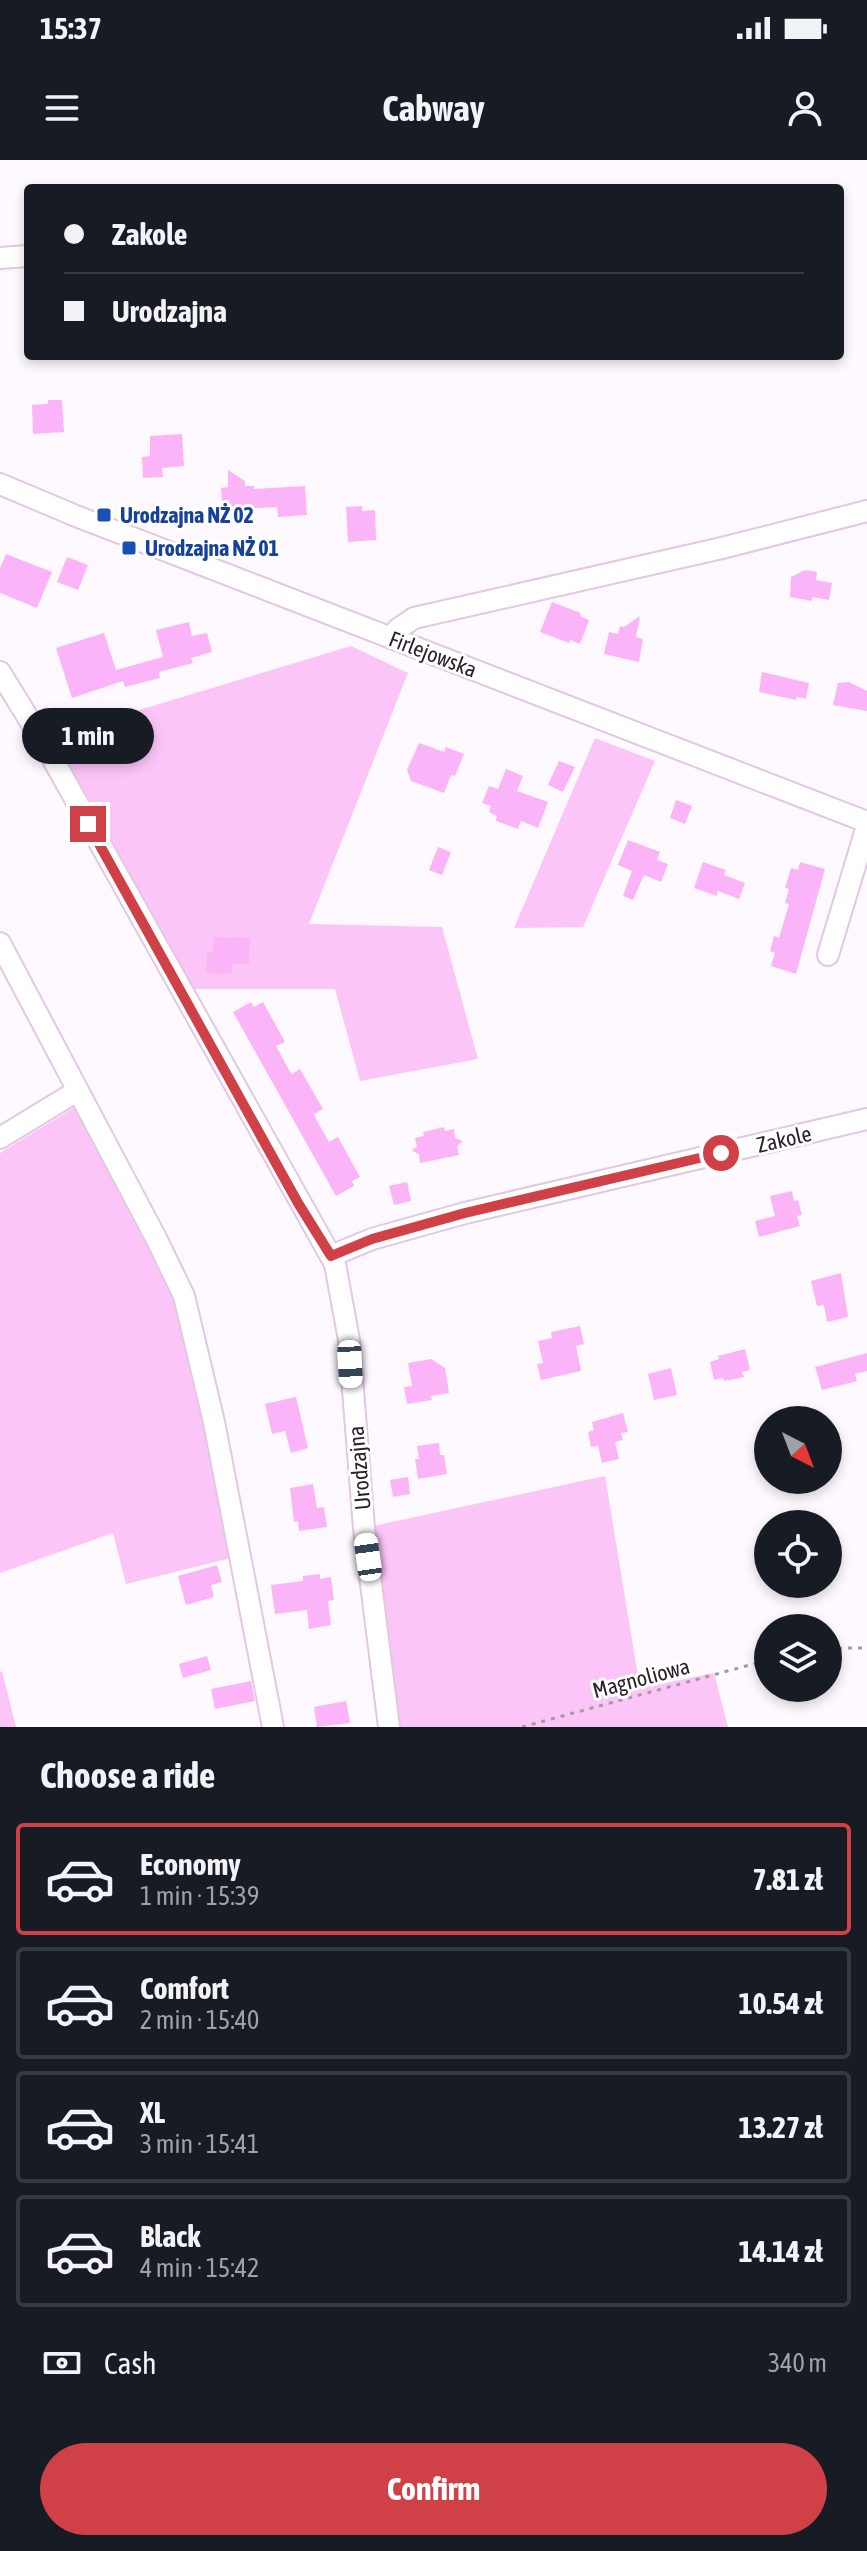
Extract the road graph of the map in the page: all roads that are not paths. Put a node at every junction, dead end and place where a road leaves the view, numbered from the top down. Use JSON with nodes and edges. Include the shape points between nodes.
{"nodes":[{"id":1,"x":24,"y":256,"type":"edge"},
{"id":2,"x":0,"y":258,"type":"edge"},
{"id":3,"x":0,"y":484,"type":"edge"},
{"id":4,"x":867,"y":511,"type":"edge"},
{"id":5,"x":391,"y":638,"type":"junction"},
{"id":6,"x":0,"y":672,"type":"edge"},
{"id":7,"x":867,"y":824,"type":"edge"},
{"id":8,"x":0,"y":943,"type":"edge"},
{"id":9,"x":828,"y":955,"type":"dead end"},
{"id":10,"x":77,"y":1091,"type":"junction"},
{"id":11,"x":867,"y":1119,"type":"edge"},
{"id":12,"x":0,"y":1138,"type":"edge"},
{"id":13,"x":331,"y":1256,"type":"junction"},
{"id":14,"x":273,"y":1727,"type":"edge"},
{"id":15,"x":389,"y":1727,"type":"edge"}],
"edges":[{"from":1,"to":2,"type":"street"},
{"from":3,"to":5,"type":"street","name":"Firlejowska"},
{"from":4,"to":5,"type":"street","via":[[414,618]]},
{"from":5,"to":7,"type":"street","name":"Firlejowska"},
{"from":6,"to":13,"type":"street","name":"Urodzajna"},
{"from":7,"to":9,"type":"street"},
{"from":8,"to":10,"type":"street"},
{"from":10,"to":12,"type":"street"},
{"from":10,"to":14,"type":"street","via":[[184,1296]]},
{"from":11,"to":13,"type":"street","name":"Zakole","via":[[465,1213]]},
{"from":13,"to":15,"type":"street","name":"Urodzajna","via":[[349,1340],[364,1528]]}]}
